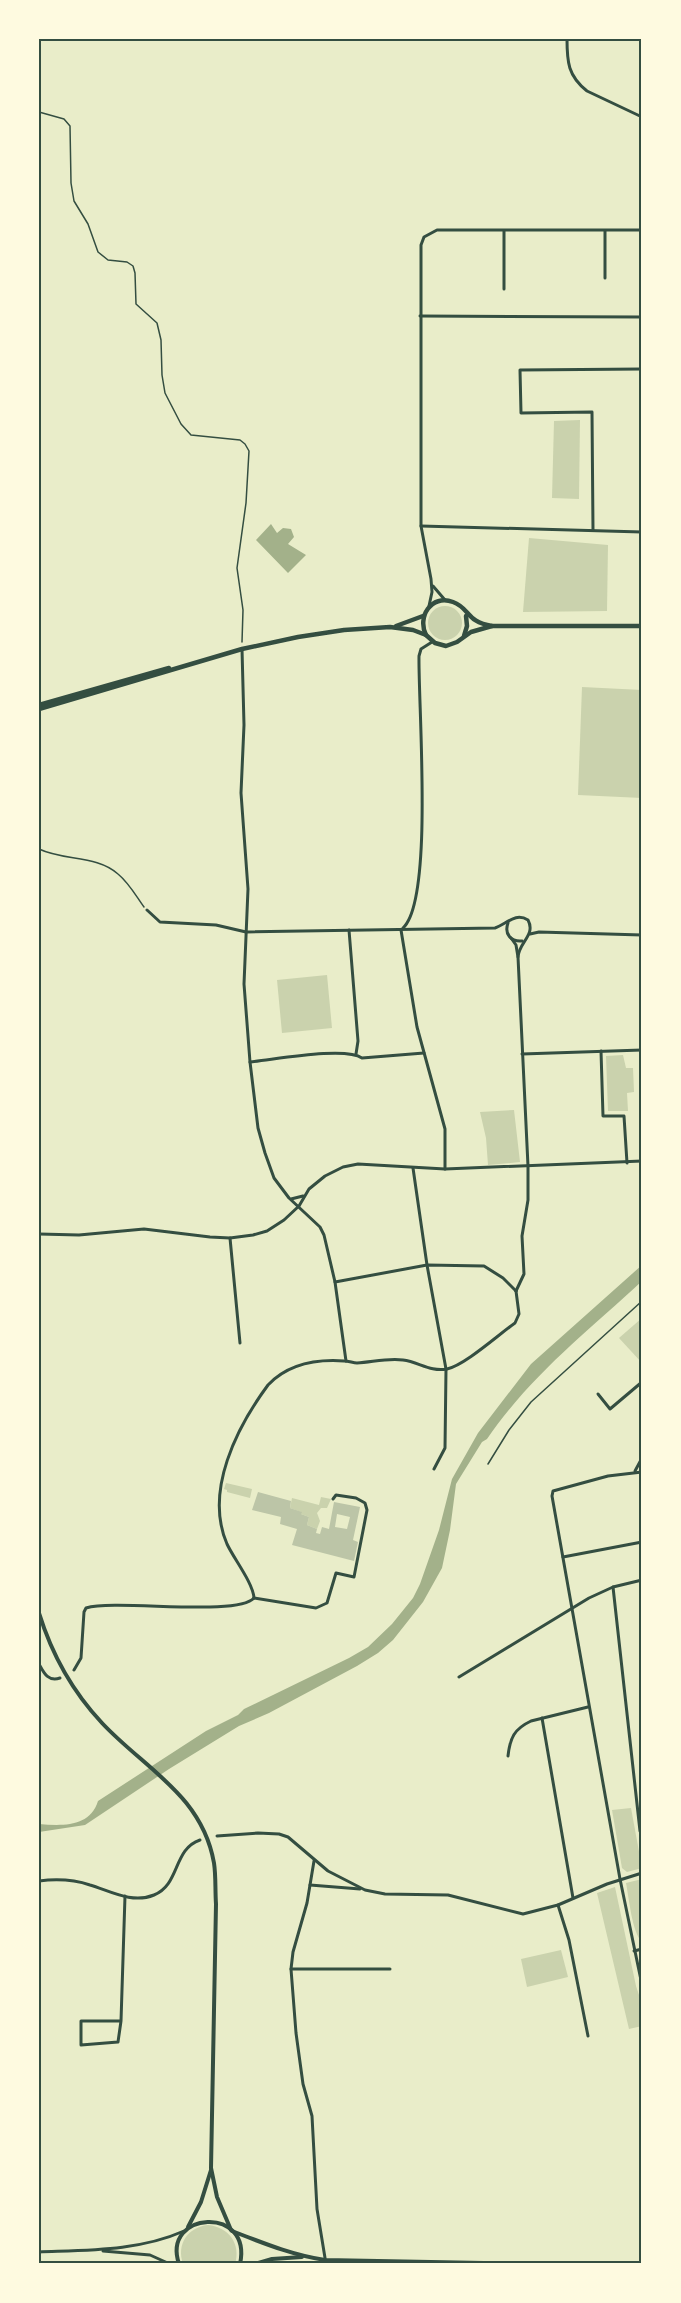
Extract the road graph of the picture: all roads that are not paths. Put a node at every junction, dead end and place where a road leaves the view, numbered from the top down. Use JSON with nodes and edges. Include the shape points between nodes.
{"nodes":[{"id":1,"x":567,"y":39,"type":"edge"},
{"id":2,"x":642,"y":117,"type":"edge"},
{"id":3,"x":642,"y":230,"type":"edge"},
{"id":4,"x":504,"y":231,"type":"junction"},
{"id":5,"x":605,"y":231,"type":"junction"},
{"id":6,"x":605,"y":278,"type":"dead end"},
{"id":7,"x":504,"y":289,"type":"dead end"},
{"id":8,"x":420,"y":316,"type":"junction"},
{"id":9,"x":642,"y":318,"type":"edge"},
{"id":10,"x":642,"y":369,"type":"edge"},
{"id":11,"x":421,"y":526,"type":"junction"},
{"id":12,"x":593,"y":530,"type":"junction"},
{"id":13,"x":642,"y":532,"type":"edge"},
{"id":14,"x":431,"y":579,"type":"junction"},
{"id":15,"x":445,"y":600,"type":"junction"},
{"id":16,"x":428,"y":608,"type":"junction"},
{"id":17,"x":465,"y":613,"type":"junction"},
{"id":18,"x":423,"y":616,"type":"junction"},
{"id":19,"x":492,"y":626,"type":"junction"},
{"id":20,"x":642,"y":626,"type":"edge"},
{"id":21,"x":390,"y":627,"type":"junction"},
{"id":22,"x":426,"y":635,"type":"junction"},
{"id":23,"x":464,"y":636,"type":"junction"},
{"id":24,"x":432,"y":642,"type":"junction"},
{"id":25,"x":242,"y":649,"type":"junction"},
{"id":26,"x":39,"y":707,"type":"edge"},
{"id":27,"x":147,"y":910,"type":"road end"},
{"id":28,"x":509,"y":921,"type":"junction"},
{"id":29,"x":531,"y":926,"type":"junction"},
{"id":30,"x":495,"y":928,"type":"junction"},
{"id":31,"x":349,"y":930,"type":"junction"},
{"id":32,"x":401,"y":930,"type":"junction"},
{"id":33,"x":246,"y":932,"type":"junction"},
{"id":34,"x":539,"y":932,"type":"junction"},
{"id":35,"x":530,"y":935,"type":"junction"},
{"id":36,"x":642,"y":935,"type":"edge"},
{"id":37,"x":510,"y":937,"type":"junction"},
{"id":38,"x":525,"y":939,"type":"junction"},
{"id":39,"x":518,"y":957,"type":"junction"},
{"id":40,"x":642,"y":1050,"type":"edge"},
{"id":41,"x":601,"y":1051,"type":"junction"},
{"id":42,"x":424,"y":1053,"type":"junction"},
{"id":43,"x":356,"y":1054,"type":"junction"},
{"id":44,"x":522,"y":1054,"type":"junction"},
{"id":45,"x":250,"y":1062,"type":"junction"},
{"id":46,"x":642,"y":1161,"type":"edge"},
{"id":47,"x":627,"y":1163,"type":"junction"},
{"id":48,"x":528,"y":1166,"type":"junction"},
{"id":49,"x":413,"y":1168,"type":"junction"},
{"id":50,"x":445,"y":1169,"type":"junction"},
{"id":51,"x":303,"y":1196,"type":"junction"},
{"id":52,"x":291,"y":1199,"type":"junction"},
{"id":53,"x":298,"y":1206,"type":"junction"},
{"id":54,"x":39,"y":1234,"type":"edge"},
{"id":55,"x":230,"y":1238,"type":"junction"},
{"id":56,"x":427,"y":1265,"type":"junction"},
{"id":57,"x":335,"y":1282,"type":"junction"},
{"id":58,"x":516,"y":1291,"type":"junction"},
{"id":59,"x":240,"y":1343,"type":"dead end"},
{"id":60,"x":346,"y":1361,"type":"junction"},
{"id":61,"x":446,"y":1369,"type":"junction"},
{"id":62,"x":642,"y":1382,"type":"edge"},
{"id":63,"x":598,"y":1395,"type":"dead end"},
{"id":64,"x":642,"y":1458,"type":"edge"},
{"id":65,"x":434,"y":1469,"type":"dead end"},
{"id":66,"x":635,"y":1471,"type":"junction"},
{"id":67,"x":642,"y":1472,"type":"edge"},
{"id":68,"x":333,"y":1499,"type":"dead end"},
{"id":69,"x":642,"y":1542,"type":"edge"},
{"id":70,"x":562,"y":1557,"type":"junction"},
{"id":71,"x":642,"y":1580,"type":"edge"},
{"id":72,"x":613,"y":1587,"type":"junction"},
{"id":73,"x":254,"y":1598,"type":"junction"},
{"id":74,"x":572,"y":1609,"type":"junction"},
{"id":75,"x":39,"y":1613,"type":"edge"},
{"id":76,"x":39,"y":1664,"type":"edge"},
{"id":77,"x":74,"y":1670,"type":"dead end"},
{"id":78,"x":459,"y":1677,"type":"dead end"},
{"id":79,"x":60,"y":1678,"type":"dead end"},
{"id":80,"x":588,"y":1707,"type":"junction"},
{"id":81,"x":542,"y":1718,"type":"junction"},
{"id":82,"x":508,"y":1756,"type":"dead end"},
{"id":83,"x":640,"y":1811,"type":"edge"},
{"id":84,"x":640,"y":1831,"type":"dead end"},
{"id":85,"x":217,"y":1836,"type":"dead end"},
{"id":86,"x":200,"y":1840,"type":"dead end"},
{"id":87,"x":314,"y":1861,"type":"junction"},
{"id":88,"x":642,"y":1873,"type":"edge"},
{"id":89,"x":620,"y":1879,"type":"junction"},
{"id":90,"x":39,"y":1881,"type":"edge"},
{"id":91,"x":310,"y":1885,"type":"junction"},
{"id":92,"x":365,"y":1890,"type":"junction"},
{"id":93,"x":125,"y":1896,"type":"junction"},
{"id":94,"x":573,"y":1898,"type":"junction"},
{"id":95,"x":558,"y":1905,"type":"junction"},
{"id":96,"x":642,"y":1949,"type":"edge"},
{"id":97,"x":634,"y":1951,"type":"junction"},
{"id":98,"x":291,"y":1969,"type":"junction"},
{"id":99,"x":390,"y":1969,"type":"dead end"},
{"id":100,"x":642,"y":1985,"type":"edge"},
{"id":101,"x":121,"y":2021,"type":"junction"},
{"id":102,"x":588,"y":2036,"type":"dead end"},
{"id":103,"x":211,"y":2168,"type":"junction"},
{"id":104,"x":186,"y":2230,"type":"junction"},
{"id":105,"x":232,"y":2230,"type":"junction"},
{"id":106,"x":98,"y":2250,"type":"junction"},
{"id":107,"x":39,"y":2252,"type":"edge"},
{"id":108,"x":306,"y":2257,"type":"junction"},
{"id":109,"x":326,"y":2262,"type":"edge"},
{"id":110,"x":470,"y":2263,"type":"edge"},
{"id":111,"x":171,"y":2264,"type":"edge"},
{"id":112,"x":179,"y":2264,"type":"edge"},
{"id":113,"x":240,"y":2264,"type":"edge"},
{"id":114,"x":255,"y":2264,"type":"edge"},
{"id":115,"x":543,"y":2264,"type":"edge"}],
"edges":[{"from":1,"to":2,"type":"street","via":[[569,71],[579,84]]},
{"from":3,"to":5,"type":"street"},
{"from":4,"to":5,"type":"street"},
{"from":4,"to":7,"type":"street"},
{"from":4,"to":8,"type":"street","via":[[437,230],[426,234],[421,245]]},
{"from":5,"to":6,"type":"street"},
{"from":8,"to":9,"type":"street"},
{"from":8,"to":11,"type":"street"},
{"from":10,"to":12,"type":"street","via":[[520,370],[521,413],[592,412]]},
{"from":11,"to":12,"type":"street"},
{"from":11,"to":14,"type":"street"},
{"from":12,"to":13,"type":"street"},
{"from":14,"to":15,"type":"street"},
{"from":14,"to":16,"type":"street"},
{"from":15,"to":16,"type":"main road"},
{"from":15,"to":17,"type":"main road","via":[[459,605]]},
{"from":16,"to":18,"type":"main road"},
{"from":17,"to":19,"type":"main road"},
{"from":17,"to":23,"type":"main road","via":[[468,626]]},
{"from":18,"to":21,"type":"main road"},
{"from":18,"to":22,"type":"main road"},
{"from":19,"to":20,"type":"main road"},
{"from":19,"to":23,"type":"main road"},
{"from":21,"to":22,"type":"main road"},
{"from":21,"to":25,"type":"main road","via":[[321,633]]},
{"from":22,"to":24,"type":"main road"},
{"from":23,"to":24,"type":"main road","via":[[449,645]]},
{"from":24,"to":32,"type":"street","via":[[419,656],[422,836],[411,919]]},
{"from":25,"to":26,"type":"main road"},
{"from":25,"to":33,"type":"street","via":[[241,793],[248,889]]},
{"from":27,"to":33,"type":"street","via":[[160,922],[216,925]]},
{"from":28,"to":29,"type":"street","via":[[523,917]]},
{"from":28,"to":30,"type":"street"},
{"from":28,"to":37,"type":"street","via":[[506,927]]},
{"from":29,"to":34,"type":"street"},
{"from":29,"to":35,"type":"street"},
{"from":30,"to":32,"type":"street"},
{"from":30,"to":37,"type":"street"},
{"from":31,"to":32,"type":"street"},
{"from":31,"to":33,"type":"street"},
{"from":31,"to":43,"type":"street"},
{"from":32,"to":42,"type":"street"},
{"from":33,"to":45,"type":"street","via":[[244,984]]},
{"from":34,"to":35,"type":"street"},
{"from":34,"to":36,"type":"street"},
{"from":35,"to":38,"type":"street"},
{"from":37,"to":38,"type":"street","via":[[516,941]]},
{"from":37,"to":39,"type":"street"},
{"from":38,"to":39,"type":"street"},
{"from":39,"to":44,"type":"street"},
{"from":40,"to":41,"type":"street"},
{"from":41,"to":44,"type":"street"},
{"from":41,"to":47,"type":"street","via":[[603,1116],[624,1116]]},
{"from":42,"to":43,"type":"street","via":[[362,1058]]},
{"from":42,"to":50,"type":"street","via":[[445,1129]]},
{"from":43,"to":45,"type":"street","via":[[329,1053]]},
{"from":44,"to":48,"type":"street"},
{"from":45,"to":52,"type":"street","via":[[260,1139],[274,1178]]},
{"from":46,"to":47,"type":"street"},
{"from":47,"to":48,"type":"street"},
{"from":48,"to":50,"type":"street"},
{"from":48,"to":58,"type":"street","via":[[522,1236],[524,1274]]},
{"from":49,"to":50,"type":"street"},
{"from":49,"to":51,"type":"street","via":[[375,1163],[349,1166],[325,1176]]},
{"from":49,"to":56,"type":"street"},
{"from":51,"to":52,"type":"street"},
{"from":51,"to":53,"type":"street"},
{"from":52,"to":53,"type":"street"},
{"from":53,"to":55,"type":"street","via":[[267,1231]]},
{"from":53,"to":57,"type":"street","via":[[324,1234]]},
{"from":54,"to":55,"type":"street","via":[[79,1235],[144,1228]]},
{"from":55,"to":59,"type":"street"},
{"from":56,"to":57,"type":"street"},
{"from":56,"to":58,"type":"street","via":[[484,1266]]},
{"from":56,"to":61,"type":"street"},
{"from":57,"to":60,"type":"street"},
{"from":58,"to":61,"type":"street","via":[[519,1314],[515,1323],[462,1363]]},
{"from":60,"to":61,"type":"street","via":[[398,1359],[428,1369]]},
{"from":60,"to":73,"type":"street","via":[[307,1363],[282,1372],[262,1394],[232,1444],[219,1520]]},
{"from":61,"to":65,"type":"street","via":[[445,1448]]},
{"from":62,"to":63,"type":"street","via":[[610,1409]]},
{"from":64,"to":66,"type":"street"},
{"from":66,"to":67,"type":"street"},
{"from":66,"to":70,"type":"street","via":[[554,1491]]},
{"from":68,"to":73,"type":"street","via":[[336,1495],[356,1498],[365,1503],[367,1510],[354,1577],[336,1573],[327,1603],[316,1608]]},
{"from":69,"to":70,"type":"street"},
{"from":70,"to":74,"type":"street"},
{"from":71,"to":72,"type":"street"},
{"from":72,"to":74,"type":"street"},
{"from":72,"to":83,"type":"street"},
{"from":73,"to":77,"type":"street","via":[[247,1603],[224,1605],[87,1608],[81,1658]]},
{"from":74,"to":78,"type":"street"},
{"from":74,"to":80,"type":"street"},
{"from":75,"to":103,"type":"street","via":[[56,1658],[82,1700],[183,1797],[197,1817],[211,1851],[216,1904]]},
{"from":76,"to":79,"type":"street","via":[[48,1677]]},
{"from":80,"to":81,"type":"street"},
{"from":80,"to":89,"type":"street"},
{"from":81,"to":82,"type":"street","via":[[516,1730]]},
{"from":81,"to":94,"type":"street"},
{"from":83,"to":84,"type":"street"},
{"from":85,"to":87,"type":"street","via":[[279,1834],[288,1837]]},
{"from":86,"to":93,"type":"street","via":[[185,1849],[172,1879],[157,1894]]},
{"from":87,"to":91,"type":"street"},
{"from":87,"to":92,"type":"street"},
{"from":88,"to":89,"type":"street"},
{"from":89,"to":94,"type":"street"},
{"from":89,"to":97,"type":"street"},
{"from":90,"to":93,"type":"street","via":[[89,1885]]},
{"from":91,"to":92,"type":"street"},
{"from":91,"to":98,"type":"street"},
{"from":92,"to":95,"type":"street","via":[[448,1895],[524,1914]]},
{"from":93,"to":101,"type":"street"},
{"from":94,"to":95,"type":"street"},
{"from":95,"to":102,"type":"street"},
{"from":96,"to":97,"type":"street"},
{"from":97,"to":100,"type":"street"},
{"from":98,"to":99,"type":"street"},
{"from":98,"to":109,"type":"street","via":[[303,2084],[314,2130],[317,2209]]},
{"from":101,"to":101,"type":"street","via":[[118,2042],[81,2045],[81,2021]]},
{"from":103,"to":104,"type":"street","via":[[201,2202]]},
{"from":103,"to":105,"type":"street","via":[[217,2197]]},
{"from":104,"to":105,"type":"street","via":[[208,2221]]},
{"from":104,"to":106,"type":"street","via":[[160,2241]]},
{"from":104,"to":112,"type":"street","via":[[177,2249]]},
{"from":105,"to":108,"type":"street"},
{"from":105,"to":113,"type":"street","via":[[240,2245]]},
{"from":106,"to":107,"type":"street"},
{"from":106,"to":111,"type":"street","via":[[150,2255]]},
{"from":108,"to":109,"type":"street"},
{"from":108,"to":114,"type":"street"},
{"from":109,"to":110,"type":"street"},
{"from":110,"to":115,"type":"street"}]}
